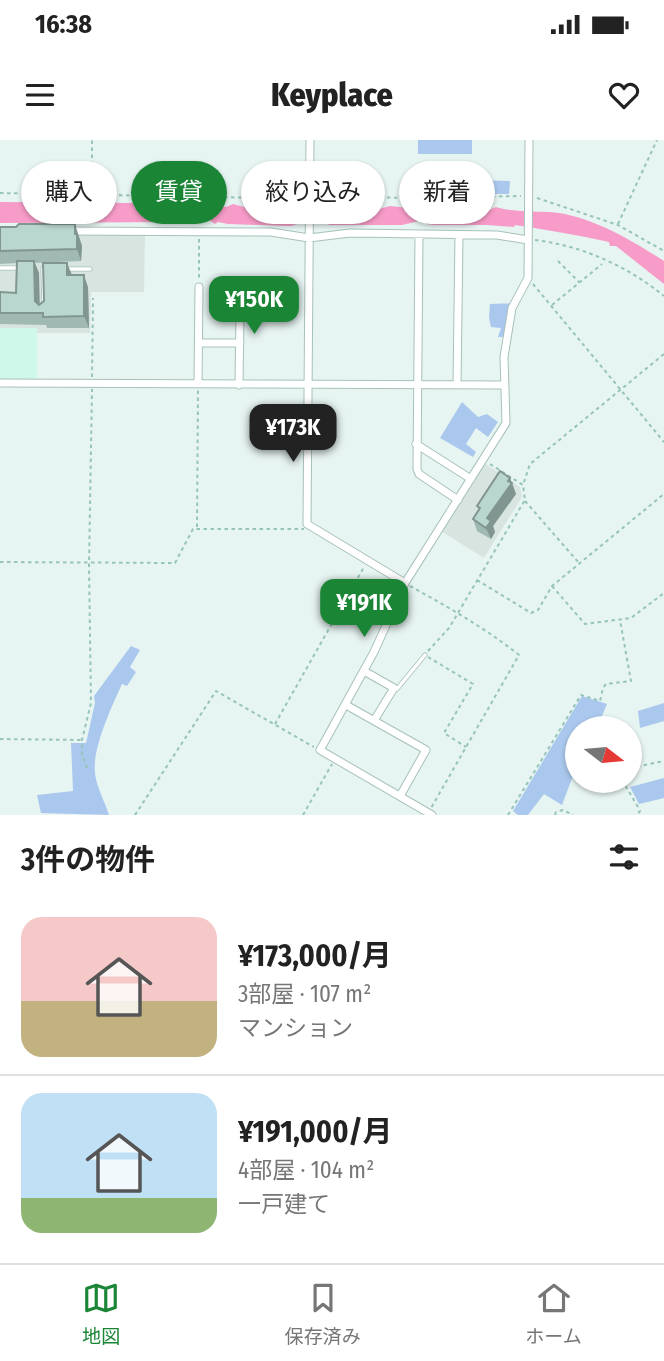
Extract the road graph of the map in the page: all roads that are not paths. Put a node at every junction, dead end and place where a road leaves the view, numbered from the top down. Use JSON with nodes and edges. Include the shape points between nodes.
{"nodes":[{"id":1,"x":310,"y":140,"type":"edge"},
{"id":2,"x":528,"y":140,"type":"edge"},
{"id":3,"x":63,"y":231,"type":"edge"},
{"id":4,"x":419,"y":234,"type":"junction"},
{"id":5,"x":459,"y":235,"type":"junction"},
{"id":6,"x":309,"y":236,"type":"junction"},
{"id":7,"x":527,"y":240,"type":"junction"},
{"id":8,"x":0,"y":268,"type":"edge"},
{"id":9,"x":43,"y":268,"type":"junction"},
{"id":10,"x":55,"y":268,"type":"edge"},
{"id":11,"x":67,"y":268,"type":"edge"},
{"id":12,"x":90,"y":269,"type":"dead end"},
{"id":13,"x":199,"y":287,"type":"road end"},
{"id":14,"x":238,"y":287,"type":"dead end"},
{"id":15,"x":44,"y":313,"type":"edge"},
{"id":16,"x":199,"y":343,"type":"junction"},
{"id":17,"x":240,"y":343,"type":"junction"},
{"id":18,"x":0,"y":383,"type":"edge"},
{"id":19,"x":198,"y":384,"type":"junction"},
{"id":20,"x":239,"y":384,"type":"junction"},
{"id":21,"x":307,"y":385,"type":"junction"},
{"id":22,"x":457,"y":385,"type":"junction"},
{"id":23,"x":503,"y":385,"type":"junction"},
{"id":24,"x":416,"y":386,"type":"junction"},
{"id":25,"x":416,"y":444,"type":"junction"},
{"id":26,"x":471,"y":479,"type":"junction"},
{"id":27,"x":458,"y":500,"type":"junction"},
{"id":28,"x":405,"y":583,"type":"junction"},
{"id":29,"x":425,"y":655,"type":"road end"},
{"id":30,"x":364,"y":671,"type":"junction"},
{"id":31,"x":394,"y":688,"type":"junction"},
{"id":32,"x":346,"y":705,"type":"junction"},
{"id":33,"x":375,"y":719,"type":"junction"},
{"id":34,"x":400,"y":796,"type":"junction"},
{"id":35,"x":430,"y":814,"type":"edge"}],
"edges":[{"from":1,"to":6,"type":"street"},
{"from":2,"to":7,"type":"street"},
{"from":3,"to":6,"type":"street"},
{"from":4,"to":5,"type":"street"},
{"from":4,"to":6,"type":"street"},
{"from":4,"to":24,"type":"street"},
{"from":5,"to":7,"type":"street"},
{"from":5,"to":22,"type":"street"},
{"from":6,"to":21,"type":"street"},
{"from":7,"to":23,"type":"street","via":[[528,278],[512,308]]},
{"from":8,"to":9,"type":"lane"},
{"from":9,"to":10,"type":"lane"},
{"from":9,"to":15,"type":"lane"},
{"from":11,"to":12,"type":"lane"},
{"from":13,"to":16,"type":"street"},
{"from":14,"to":17,"type":"street"},
{"from":16,"to":17,"type":"street"},
{"from":16,"to":19,"type":"street"},
{"from":17,"to":20,"type":"street"},
{"from":18,"to":19,"type":"street"},
{"from":19,"to":20,"type":"street"},
{"from":20,"to":21,"type":"street"},
{"from":21,"to":24,"type":"street"},
{"from":21,"to":28,"type":"street","via":[[307,524]]},
{"from":22,"to":23,"type":"street"},
{"from":22,"to":24,"type":"street"},
{"from":23,"to":26,"type":"street","via":[[506,423]]},
{"from":24,"to":25,"type":"street"},
{"from":25,"to":26,"type":"street"},
{"from":25,"to":27,"type":"street","via":[[419,474]]},
{"from":26,"to":27,"type":"street"},
{"from":27,"to":28,"type":"street"},
{"from":28,"to":30,"type":"street"},
{"from":29,"to":31,"type":"lane"},
{"from":30,"to":31,"type":"street"},
{"from":30,"to":32,"type":"street"},
{"from":31,"to":33,"type":"street"},
{"from":32,"to":33,"type":"street"},
{"from":32,"to":34,"type":"street","via":[[320,750]]},
{"from":33,"to":34,"type":"street","via":[[426,750]]},
{"from":34,"to":35,"type":"street"}]}
